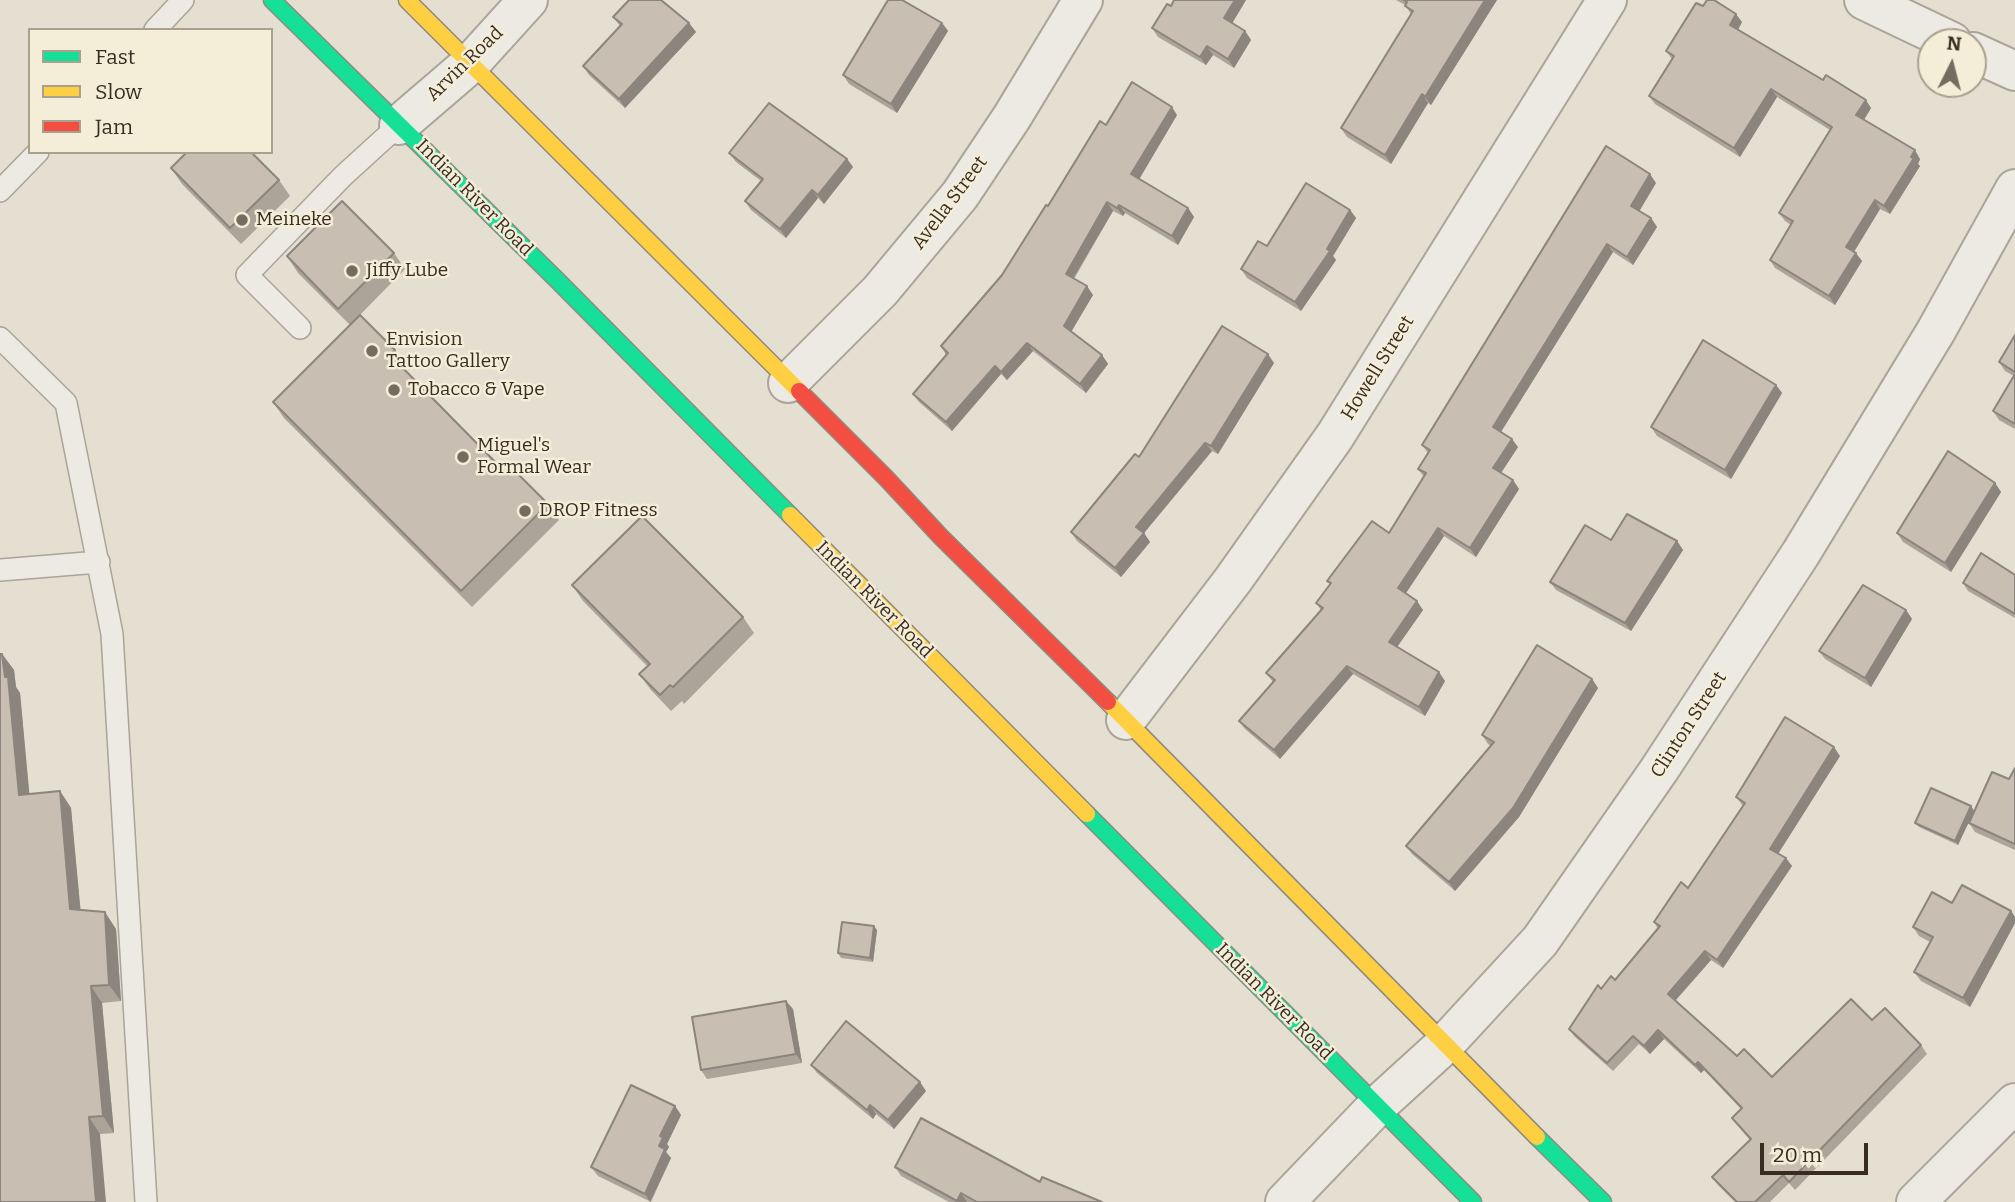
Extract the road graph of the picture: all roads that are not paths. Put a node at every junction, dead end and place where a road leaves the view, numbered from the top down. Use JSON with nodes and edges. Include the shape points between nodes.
{"nodes":[{"id":1,"x":183,"y":0,"type":"edge"},
{"id":2,"x":272,"y":0,"type":"edge"},
{"id":3,"x":407,"y":0,"type":"edge"},
{"id":4,"x":528,"y":0,"type":"edge"},
{"id":5,"x":1083,"y":0,"type":"edge"},
{"id":6,"x":1607,"y":0,"type":"edge"},
{"id":7,"x":1864,"y":0,"type":"edge"},
{"id":8,"x":157,"y":28,"type":"edge"},
{"id":9,"x":1923,"y":28,"type":"edge"},
{"id":10,"x":1987,"y":58,"type":"edge"},
{"id":11,"x":470,"y":64,"type":"junction"},
{"id":12,"x":2015,"y":71,"type":"edge"},
{"id":13,"x":399,"y":125,"type":"junction"},
{"id":14,"x":36,"y":154,"type":"edge"},
{"id":15,"x":2015,"y":189,"type":"edge"},
{"id":16,"x":0,"y":191,"type":"edge"},
{"id":17,"x":300,"y":328,"type":"dead end"},
{"id":18,"x":0,"y":338,"type":"edge"},
{"id":19,"x":789,"y":383,"type":"junction"},
{"id":20,"x":99,"y":562,"type":"junction"},
{"id":21,"x":0,"y":570,"type":"edge"},
{"id":22,"x":1126,"y":720,"type":"junction"},
{"id":23,"x":1444,"y":1045,"type":"junction"},
{"id":24,"x":2015,"y":1103,"type":"edge"},
{"id":25,"x":1377,"y":1106,"type":"junction"},
{"id":26,"x":146,"y":1202,"type":"edge"},
{"id":27,"x":1285,"y":1202,"type":"edge"},
{"id":28,"x":1473,"y":1202,"type":"edge"},
{"id":29,"x":1602,"y":1202,"type":"edge"},
{"id":30,"x":1916,"y":1202,"type":"edge"}],
"edges":[{"from":1,"to":8,"type":"lane"},
{"from":2,"to":13,"type":"main road","name":"Indian River Road"},
{"from":3,"to":11,"type":"main road"},
{"from":4,"to":11,"type":"street","name":"Arvin Road"},
{"from":5,"to":19,"type":"street","name":"Avella Street","via":[[960,195],[880,291]]},
{"from":6,"to":22,"type":"street","name":"Howell Street","via":[[1335,436]]},
{"from":7,"to":9,"type":"street"},
{"from":10,"to":12,"type":"street"},
{"from":11,"to":13,"type":"street","name":"Arvin Road"},
{"from":11,"to":19,"type":"main road"},
{"from":13,"to":17,"type":"lane","via":[[247,275]]},
{"from":13,"to":25,"type":"main road","name":"Indian River Road"},
{"from":14,"to":16,"type":"lane"},
{"from":15,"to":23,"type":"street","name":"Clinton Street","via":[[1936,331],[1801,553],[1659,770],[1541,941]]},
{"from":18,"to":20,"type":"lane","via":[[66,403]]},
{"from":19,"to":22,"type":"main road"},
{"from":20,"to":21,"type":"lane"},
{"from":20,"to":26,"type":"lane","via":[[112,634]]},
{"from":22,"to":23,"type":"main road"},
{"from":23,"to":25,"type":"street","name":"Clinton Street"},
{"from":23,"to":29,"type":"main road"},
{"from":24,"to":30,"type":"street"},
{"from":25,"to":27,"type":"street","name":"Clinton Street"},
{"from":25,"to":28,"type":"main road","name":"Indian River Road"}]}
